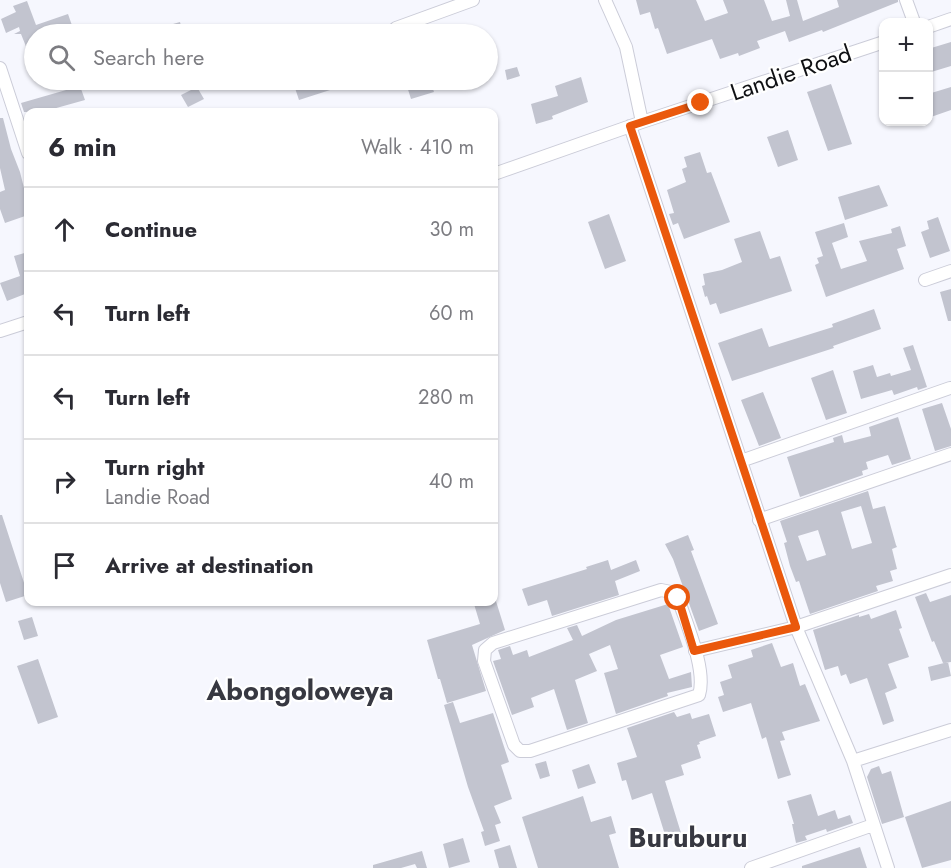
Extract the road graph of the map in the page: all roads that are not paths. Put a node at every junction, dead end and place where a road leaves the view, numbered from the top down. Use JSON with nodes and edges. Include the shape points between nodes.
{"nodes":[{"id":1,"x":473,"y":0,"type":"edge"},
{"id":2,"x":605,"y":0,"type":"edge"},
{"id":3,"x":906,"y":0,"type":"edge"},
{"id":4,"x":913,"y":18,"type":"edge"},
{"id":5,"x":951,"y":19,"type":"edge"},
{"id":6,"x":407,"y":24,"type":"edge"},
{"id":7,"x":933,"y":25,"type":"edge"},
{"id":8,"x":879,"y":44,"type":"edge"},
{"id":9,"x":0,"y":68,"type":"edge"},
{"id":10,"x":636,"y":124,"type":"junction"},
{"id":11,"x":24,"y":141,"type":"edge"},
{"id":12,"x":498,"y":173,"type":"edge"},
{"id":13,"x":951,"y":271,"type":"edge"},
{"id":14,"x":925,"y":280,"type":"dead end"},
{"id":15,"x":24,"y":323,"type":"edge"},
{"id":16,"x":0,"y":331,"type":"edge"},
{"id":17,"x":950,"y":388,"type":"edge"},
{"id":18,"x":951,"y":454,"type":"edge"},
{"id":19,"x":741,"y":461,"type":"junction"},
{"id":20,"x":759,"y":520,"type":"junction"},
{"id":21,"x":951,"y":575,"type":"edge"},
{"id":22,"x":796,"y":627,"type":"junction"},
{"id":23,"x":694,"y":651,"type":"junction"},
{"id":24,"x":951,"y":730,"type":"edge"},
{"id":25,"x":853,"y":761,"type":"junction"},
{"id":26,"x":873,"y":825,"type":"junction"},
{"id":27,"x":751,"y":868,"type":"edge"},
{"id":28,"x":888,"y":868,"type":"edge"}],
"edges":[{"from":1,"to":6,"type":"street"},
{"from":2,"to":10,"type":"street","via":[[626,47]]},
{"from":3,"to":4,"type":"street"},
{"from":5,"to":7,"type":"street"},
{"from":8,"to":10,"type":"street","name":"Landie Road"},
{"from":9,"to":11,"type":"street"},
{"from":10,"to":12,"type":"street","name":"Landie Road"},
{"from":10,"to":19,"type":"street"},
{"from":13,"to":14,"type":"street"},
{"from":15,"to":16,"type":"street"},
{"from":17,"to":19,"type":"street"},
{"from":18,"to":20,"type":"street"},
{"from":19,"to":20,"type":"street"},
{"from":20,"to":22,"type":"street"},
{"from":21,"to":22,"type":"street"},
{"from":22,"to":23,"type":"street"},
{"from":22,"to":25,"type":"street"},
{"from":23,"to":23,"type":"street","via":[[702,685],[699,695],[530,751],[520,751],[514,745],[484,661],[485,650],[493,644],[661,590],[678,598]]},
{"from":24,"to":25,"type":"street"},
{"from":25,"to":26,"type":"street"},
{"from":26,"to":27,"type":"street"},
{"from":26,"to":28,"type":"street"}]}
